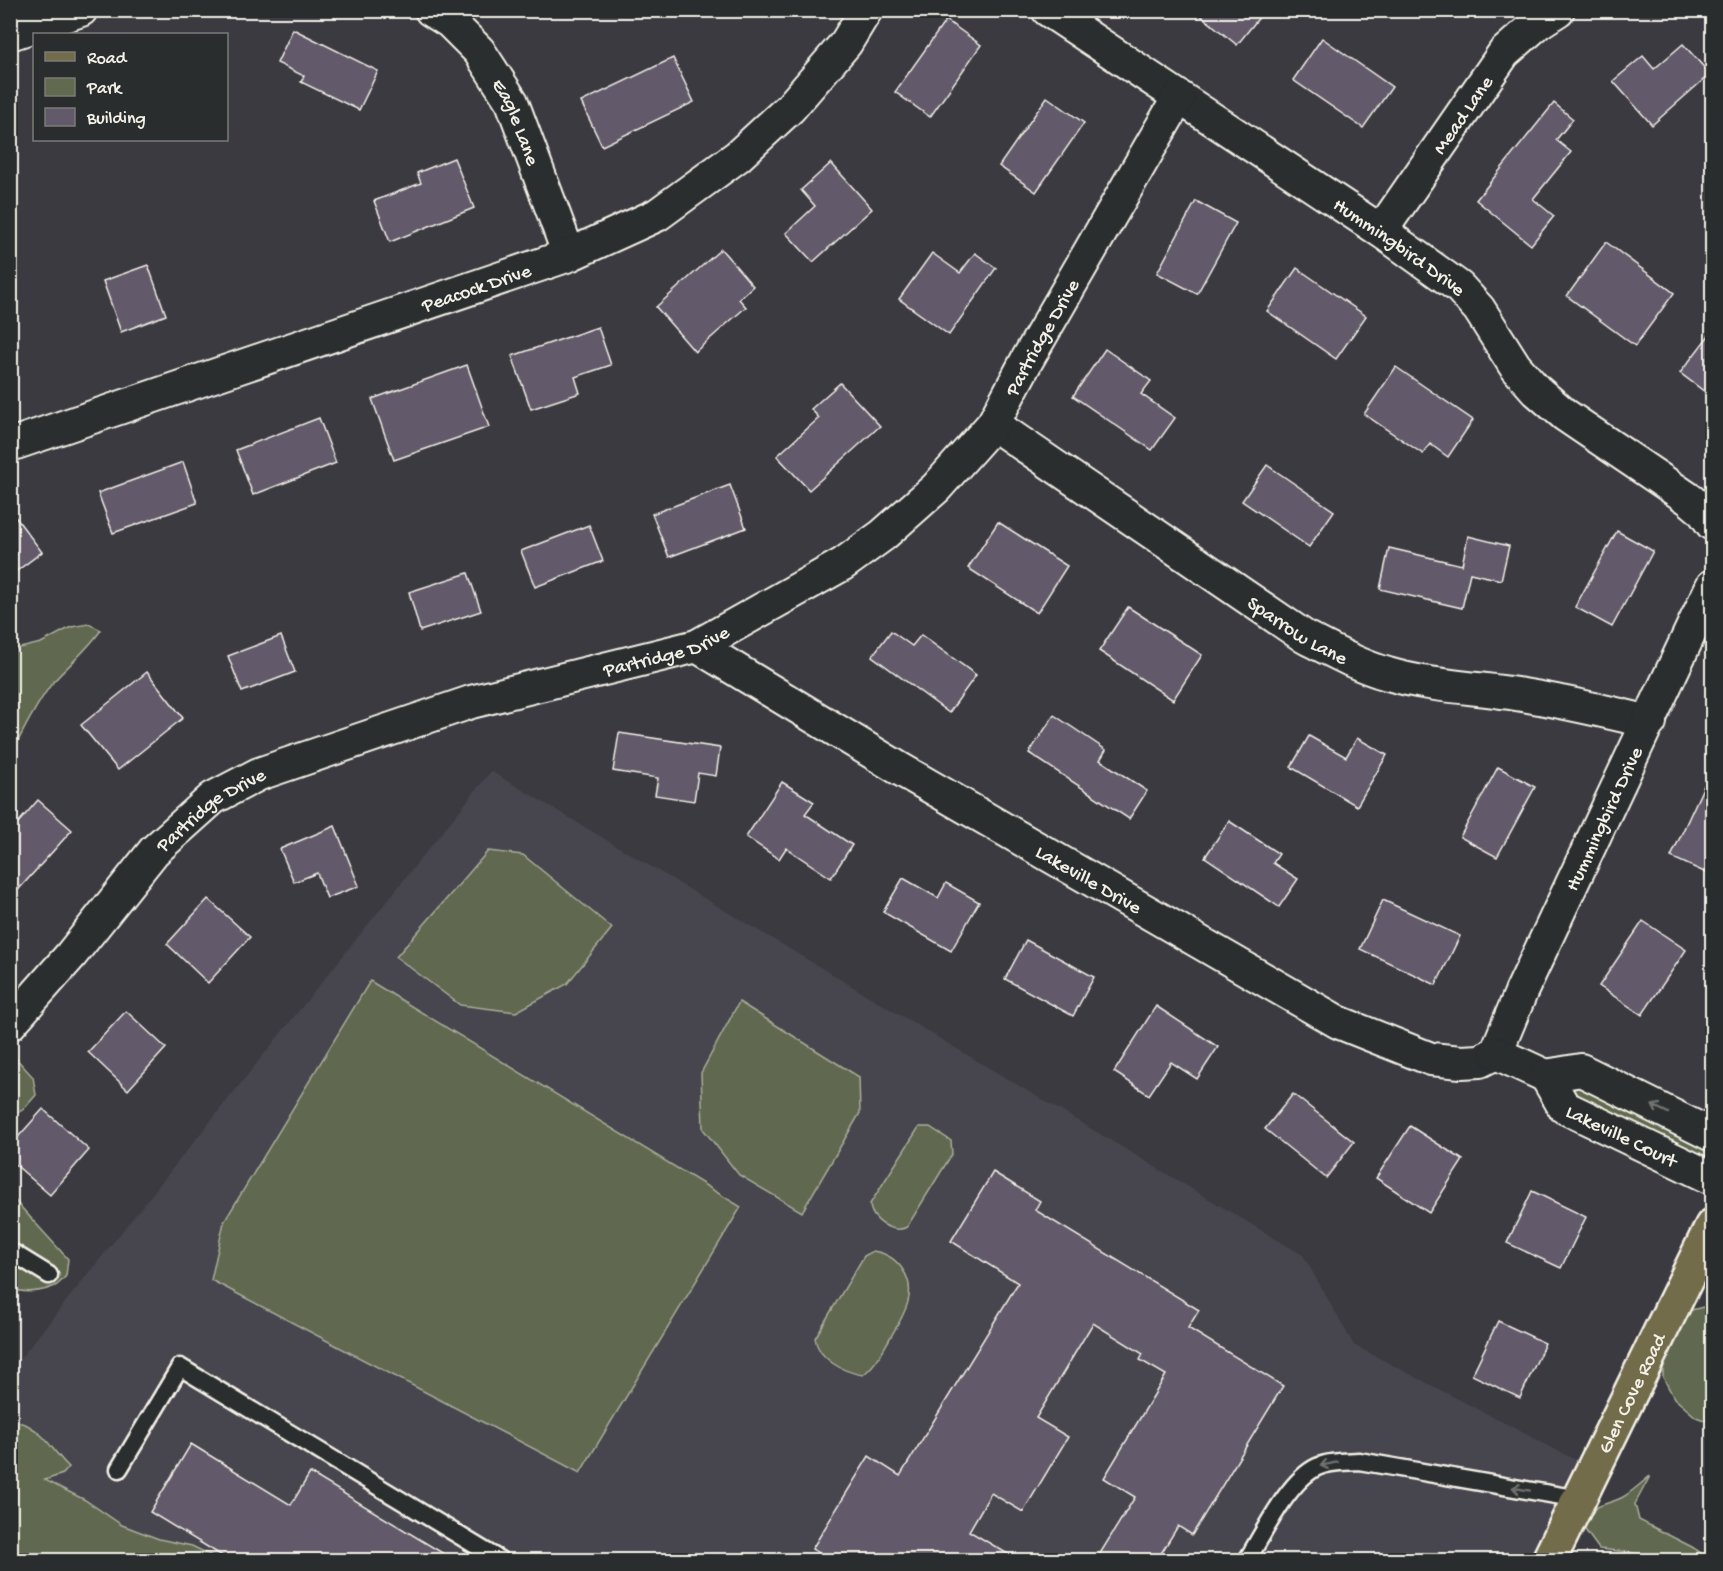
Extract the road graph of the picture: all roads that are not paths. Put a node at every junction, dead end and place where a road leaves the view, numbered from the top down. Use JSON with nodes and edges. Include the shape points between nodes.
{"nodes":[{"id":1,"x":81,"y":10,"type":"edge"},
{"id":2,"x":431,"y":10,"type":"edge"},
{"id":3,"x":866,"y":10,"type":"edge"},
{"id":4,"x":1048,"y":10,"type":"edge"},
{"id":5,"x":1558,"y":10,"type":"edge"},
{"id":6,"x":10,"y":34,"type":"edge"},
{"id":7,"x":1179,"y":97,"type":"junction"},
{"id":8,"x":1381,"y":231,"type":"junction"},
{"id":9,"x":569,"y":255,"type":"junction"},
{"id":10,"x":993,"y":424,"type":"junction"},
{"id":11,"x":10,"y":446,"type":"edge"},
{"id":12,"x":1713,"y":524,"type":"edge"},
{"id":13,"x":1713,"y":586,"type":"edge"},
{"id":14,"x":697,"y":646,"type":"junction"},
{"id":15,"x":1650,"y":722,"type":"junction"},
{"id":16,"x":10,"y":1024,"type":"edge"},
{"id":17,"x":1496,"y":1053,"type":"junction"},
{"id":18,"x":1546,"y":1077,"type":"junction"},
{"id":19,"x":1713,"y":1135,"type":"edge"},
{"id":20,"x":1713,"y":1178,"type":"edge"},
{"id":21,"x":1713,"y":1226,"type":"edge"},
{"id":22,"x":10,"y":1251,"type":"edge"},
{"id":23,"x":49,"y":1275,"type":"dead end"},
{"id":24,"x":119,"y":1469,"type":"dead end"},
{"id":25,"x":1579,"y":1499,"type":"junction"},
{"id":26,"x":500,"y":1560,"type":"edge"},
{"id":27,"x":1247,"y":1560,"type":"edge"},
{"id":28,"x":1549,"y":1560,"type":"edge"}],
"edges":[{"from":1,"to":6,"type":"street"},
{"from":2,"to":9,"type":"street","name":"Eagle Lane","via":[[450,22],[479,51],[512,102]]},
{"from":3,"to":9,"type":"street","name":"Peacock Drive","via":[[846,43],[790,108],[738,156],[657,215]]},
{"from":4,"to":7,"type":"street","name":"Hummingbird Drive"},
{"from":5,"to":8,"type":"street","name":"Mead Lane","via":[[1504,53]]},
{"from":7,"to":8,"type":"street","name":"Hummingbird Drive"},
{"from":7,"to":10,"type":"street","name":"Partridge Drive"},
{"from":8,"to":12,"type":"street","name":"Hummingbird Drive","via":[[1470,298],[1515,366],[1536,390],[1565,415],[1689,499]]},
{"from":9,"to":11,"type":"street","name":"Peacock Drive"},
{"from":10,"to":14,"type":"street","name":"Partridge Drive","via":[[936,488],[883,535],[843,564]]},
{"from":10,"to":15,"type":"street","name":"Sparrow Lane","via":[[1305,637],[1353,662],[1417,681],[1582,705]]},
{"from":13,"to":15,"type":"street","name":"Hummingbird Drive"},
{"from":14,"to":16,"type":"street","name":"Partridge Drive","via":[[471,702],[259,774],[213,798],[154,851]]},
{"from":14,"to":17,"type":"street","name":"Lakeville Drive","via":[[900,769],[1338,1022],[1431,1059],[1461,1062]]},
{"from":15,"to":17,"type":"street","name":"Hummingbird Drive","via":[[1522,990]]},
{"from":17,"to":18,"type":"street"},
{"from":19,"to":18,"type":"street","name":"Lakeville Court","one_way":true,"via":[[1581,1070]]},
{"from":18,"to":20,"type":"street","name":"Lakeville Court","via":[[1564,1107]]},
{"from":21,"to":25,"type":"main road","name":"Glen Cove Road"},
{"from":22,"to":23,"type":"lane"},
{"from":24,"to":26,"type":"lane","via":[[180,1367]]},
{"from":25,"to":27,"type":"lane","one_way":true,"via":[[1359,1461],[1338,1462],[1318,1466],[1291,1489]]},
{"from":25,"to":28,"type":"main road","name":"Glen Cove Road"}]}
